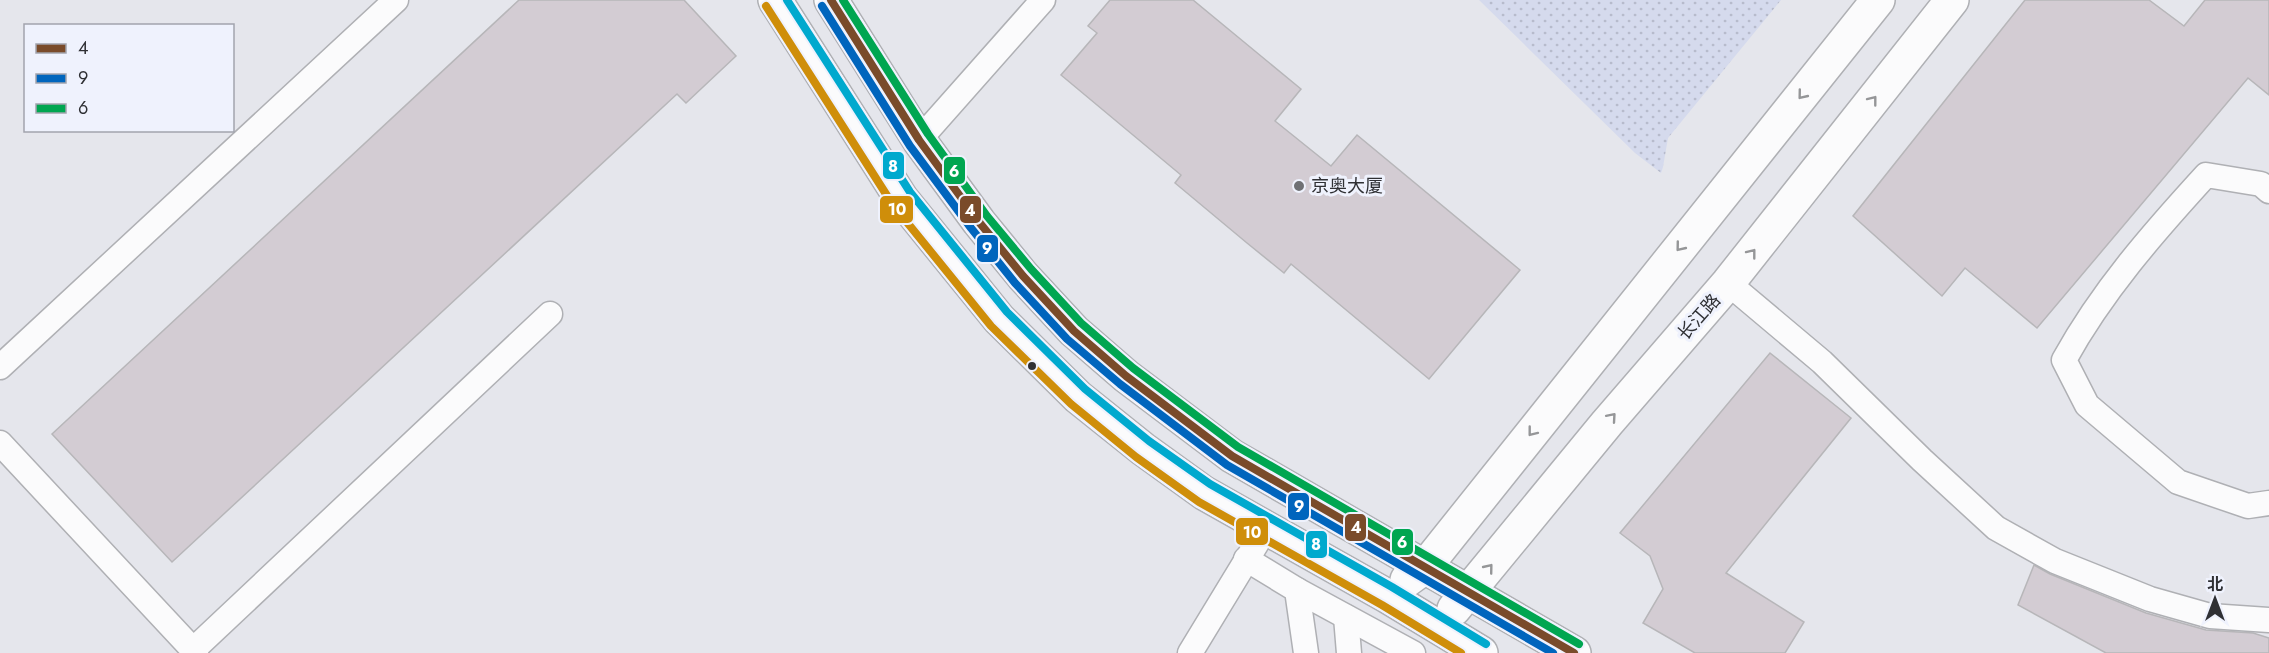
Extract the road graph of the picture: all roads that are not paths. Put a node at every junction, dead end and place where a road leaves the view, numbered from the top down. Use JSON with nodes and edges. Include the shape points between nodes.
{"nodes":[{"id":1,"x":396,"y":0,"type":"edge"},
{"id":2,"x":775,"y":0,"type":"edge"},
{"id":3,"x":831,"y":0,"type":"edge"},
{"id":4,"x":1043,"y":0,"type":"edge"},
{"id":5,"x":1878,"y":0,"type":"edge"},
{"id":6,"x":1952,"y":0,"type":"edge"},
{"id":7,"x":919,"y":140,"type":"junction"},
{"id":8,"x":2269,"y":191,"type":"edge"},
{"id":9,"x":1728,"y":283,"type":"junction"},
{"id":10,"x":550,"y":314,"type":"dead end"},
{"id":11,"x":0,"y":367,"type":"edge"},
{"id":12,"x":0,"y":443,"type":"edge"},
{"id":13,"x":2269,"y":502,"type":"edge"},
{"id":14,"x":1266,"y":528,"type":"junction"},
{"id":15,"x":1246,"y":559,"type":"junction"},
{"id":16,"x":1425,"y":567,"type":"junction"},
{"id":17,"x":1297,"y":590,"type":"junction"},
{"id":18,"x":1468,"y":594,"type":"junction"},
{"id":19,"x":1387,"y":596,"type":"junction"},
{"id":20,"x":1347,"y":617,"type":"junction"},
{"id":21,"x":2269,"y":620,"type":"edge"},
{"id":22,"x":1437,"y":628,"type":"junction"},
{"id":23,"x":1389,"y":646,"type":"edge"},
{"id":24,"x":195,"y":651,"type":"edge"},
{"id":25,"x":1190,"y":653,"type":"edge"},
{"id":26,"x":1306,"y":653,"type":"edge"},
{"id":27,"x":1349,"y":653,"type":"edge"},
{"id":28,"x":1413,"y":653,"type":"edge"},
{"id":29,"x":1481,"y":653,"type":"edge"},
{"id":30,"x":1574,"y":653,"type":"edge"}],
"edges":[{"from":1,"to":11,"type":"lane"},
{"from":2,"to":14,"type":"main road","via":[[901,198],[999,319],[1078,397],[1143,449],[1204,493]]},
{"from":3,"to":7,"type":"main road"},
{"from":4,"to":7,"type":"lane"},
{"from":5,"to":16,"type":"main road","one_way":true},
{"from":9,"to":6,"type":"main road","name":"长江路","one_way":true},
{"from":7,"to":16,"type":"main road","via":[[1023,276],[1074,331],[1126,376],[1232,456]]},
{"from":8,"to":13,"type":"lane","via":[[2261,183],[2206,175],[2145,242],[2084,324],[2064,360],[2087,405],[2178,482],[2248,506]]},
{"from":18,"to":9,"type":"main road","name":"长江路","one_way":true},
{"from":9,"to":21,"type":"lane","via":[[1822,362],[1996,528],[2055,561],[2150,599],[2210,615]]},
{"from":10,"to":24,"type":"lane"},
{"from":12,"to":24,"type":"lane"},
{"from":14,"to":15,"type":"lane"},
{"from":14,"to":19,"type":"main road"},
{"from":15,"to":17,"type":"lane"},
{"from":15,"to":25,"type":"lane"},
{"from":16,"to":18,"type":"main road"},
{"from":16,"to":19,"type":"main road"},
{"from":17,"to":20,"type":"lane"},
{"from":17,"to":26,"type":"lane"},
{"from":18,"to":22,"type":"main road","name":"长江路"},
{"from":18,"to":30,"type":"main road"},
{"from":19,"to":22,"type":"main road"},
{"from":20,"to":23,"type":"lane"},
{"from":20,"to":27,"type":"lane"},
{"from":22,"to":29,"type":"main road"},
{"from":23,"to":28,"type":"lane"}]}
